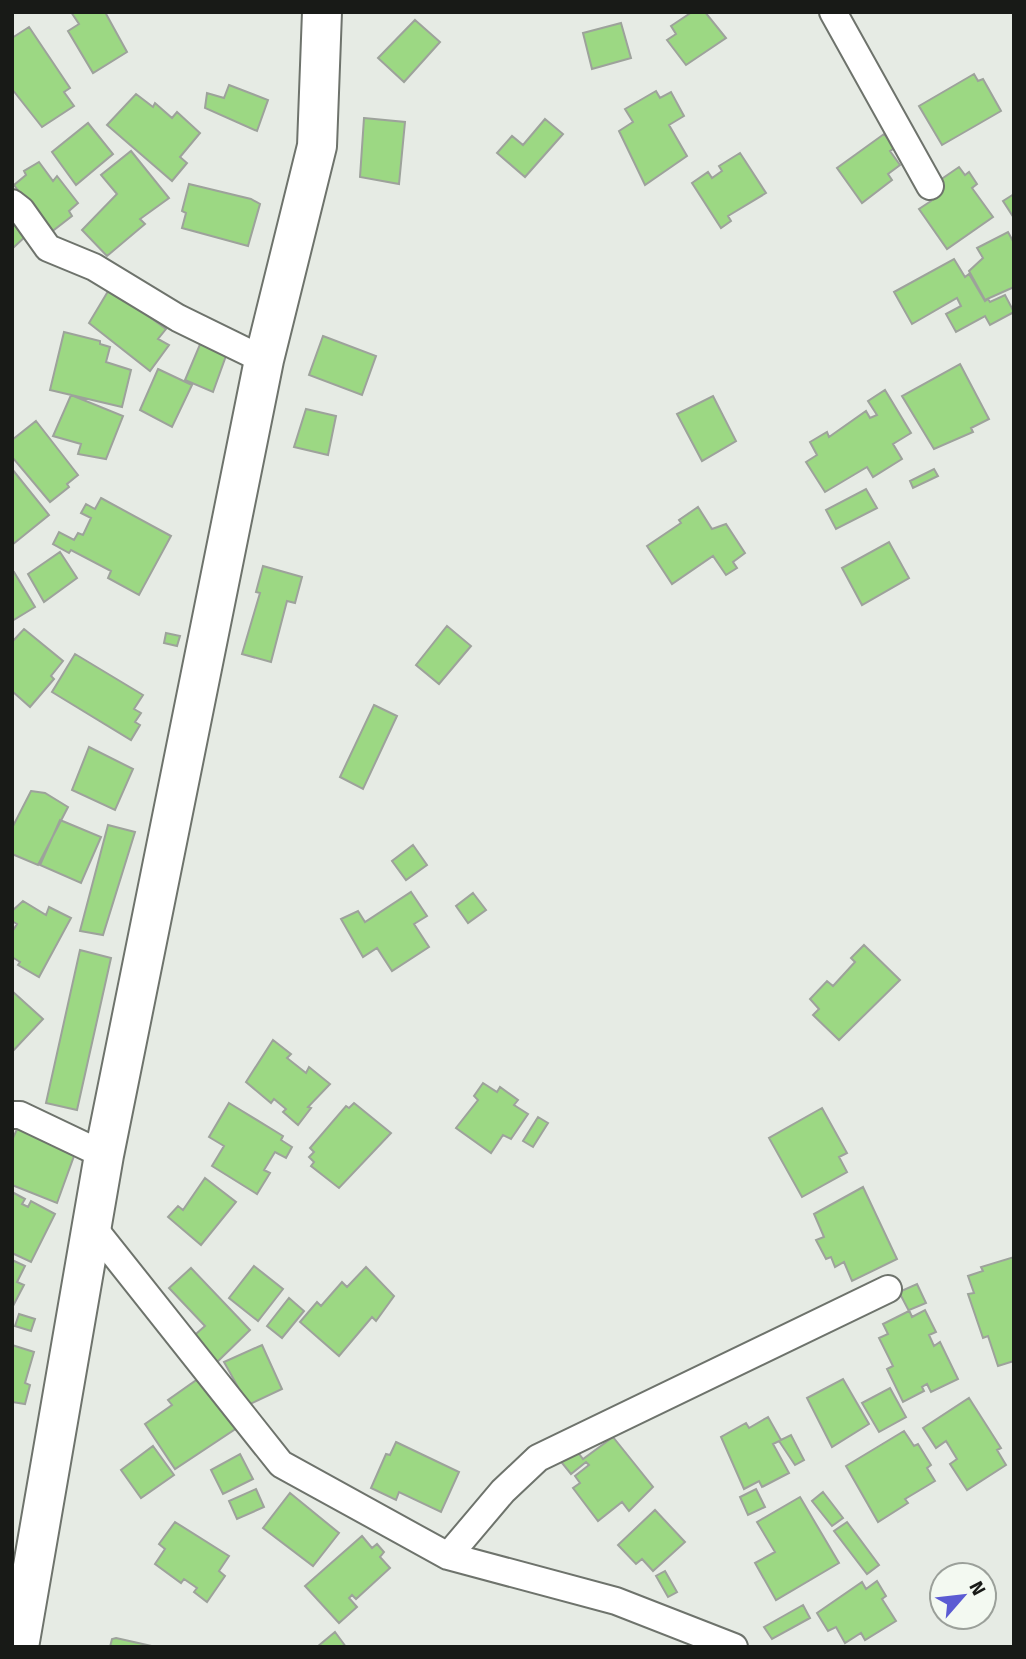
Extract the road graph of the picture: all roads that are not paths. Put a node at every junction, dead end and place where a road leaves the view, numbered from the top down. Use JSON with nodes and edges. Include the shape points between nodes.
{"nodes":[{"id":1,"x":322,"y":12,"type":"edge"},
{"id":2,"x":833,"y":12,"type":"edge"},
{"id":3,"x":930,"y":186,"type":"dead end"},
{"id":4,"x":12,"y":203,"type":"edge"},
{"id":5,"x":264,"y":360,"type":"junction"},
{"id":6,"x":15,"y":1111,"type":"edge"},
{"id":7,"x":104,"y":1155,"type":"junction"},
{"id":8,"x":92,"y":1226,"type":"junction"},
{"id":9,"x":888,"y":1289,"type":"dead end"},
{"id":10,"x":448,"y":1556,"type":"junction"},
{"id":11,"x":21,"y":1586,"type":"edge"},
{"id":12,"x":19,"y":1647,"type":"edge"},
{"id":13,"x":734,"y":1647,"type":"edge"}],
"edges":[{"from":1,"to":5,"type":"main road","via":[[317,146]]},
{"from":2,"to":3,"type":"street"},
{"from":4,"to":5,"type":"street","via":[[48,248],[93,267],[178,318]]},
{"from":5,"to":7,"type":"main road"},
{"from":6,"to":7,"type":"street"},
{"from":7,"to":8,"type":"main road"},
{"from":8,"to":10,"type":"street","via":[[281,1464]]},
{"from":8,"to":11,"type":"main road"},
{"from":9,"to":10,"type":"street","via":[[538,1458]]},
{"from":10,"to":13,"type":"street","via":[[616,1601]]},
{"from":11,"to":12,"type":"main road"}]}
